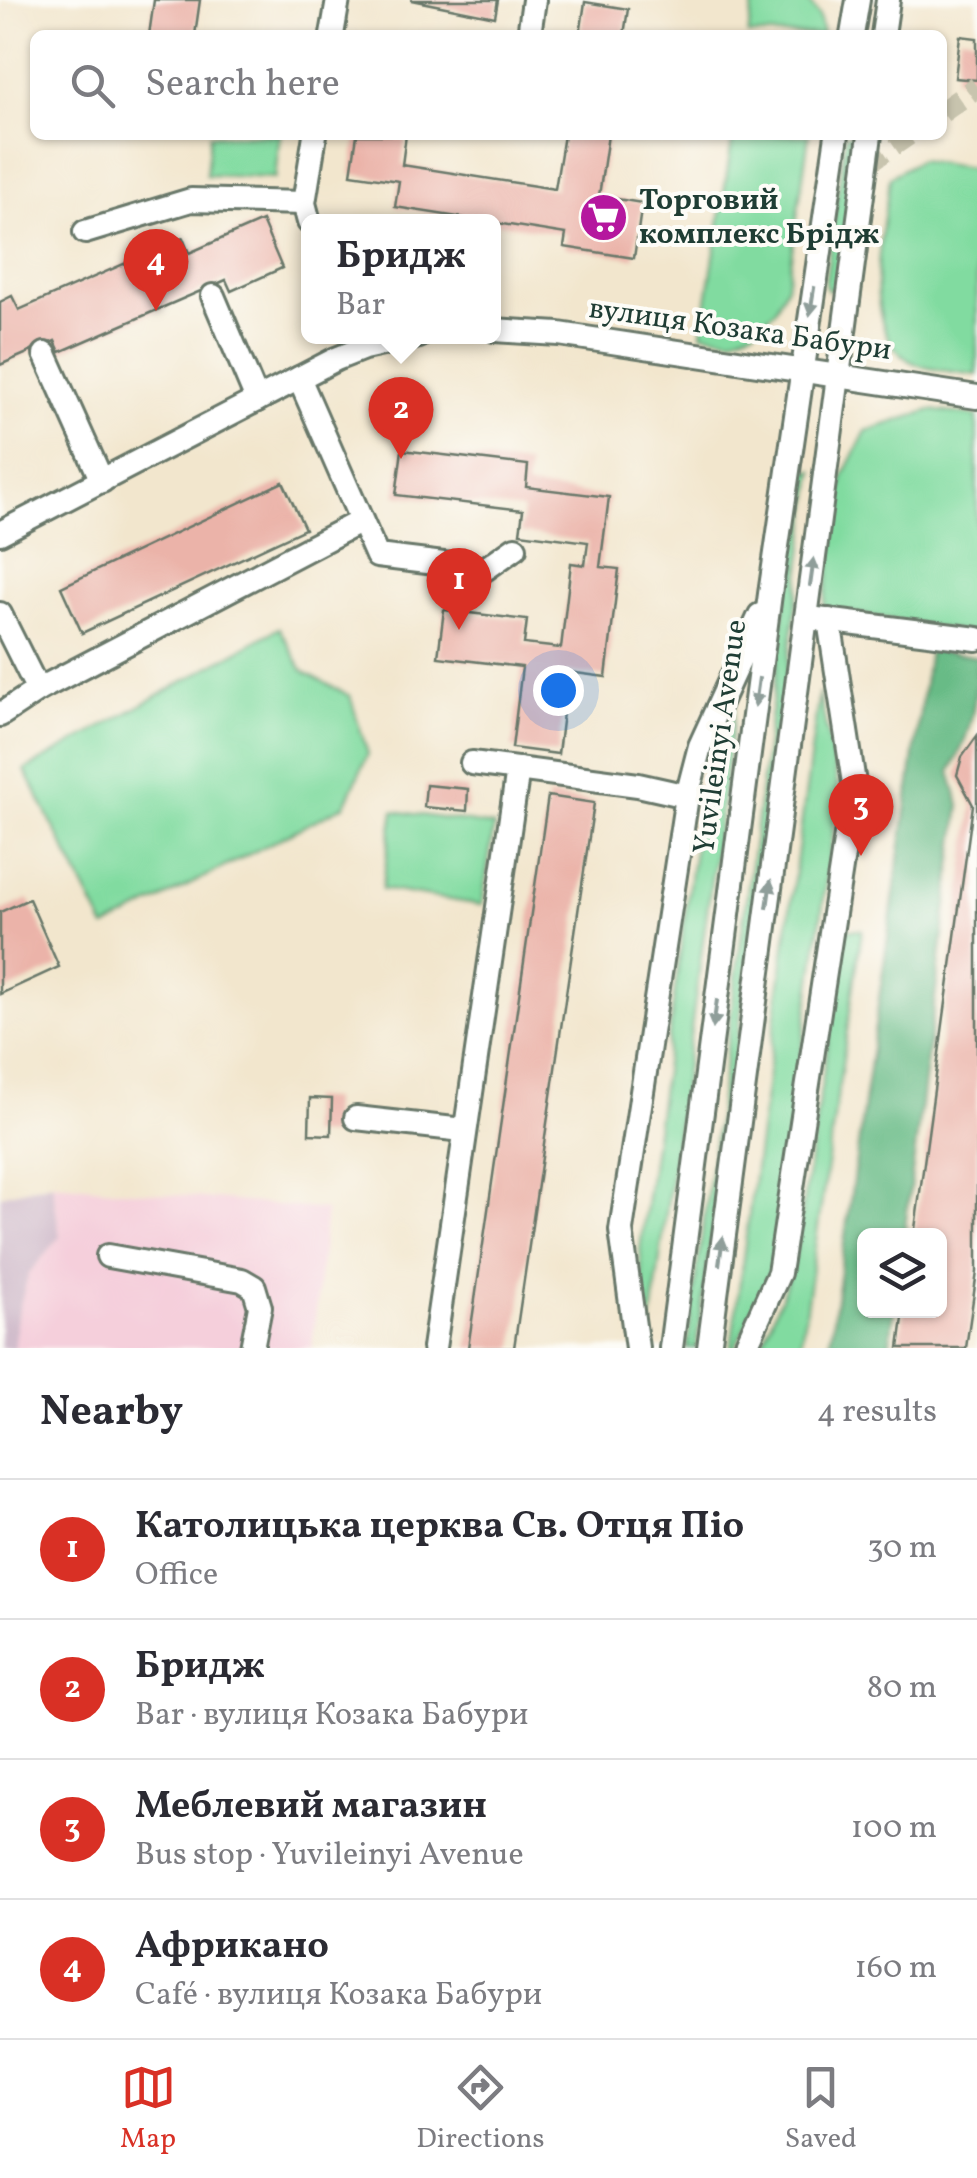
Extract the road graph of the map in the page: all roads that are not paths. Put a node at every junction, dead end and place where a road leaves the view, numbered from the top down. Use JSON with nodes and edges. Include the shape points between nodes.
{"nodes":[{"id":1,"x":338,"y":0,"type":"edge"},
{"id":2,"x":534,"y":0,"type":"edge"},
{"id":3,"x":858,"y":0,"type":"edge"},
{"id":4,"x":888,"y":0,"type":"edge"},
{"id":5,"x":333,"y":30,"type":"edge"},
{"id":6,"x":530,"y":30,"type":"edge"},
{"id":7,"x":853,"y":30,"type":"edge"},
{"id":8,"x":884,"y":30,"type":"edge"},
{"id":9,"x":314,"y":140,"type":"edge"},
{"id":10,"x":836,"y":140,"type":"edge"},
{"id":11,"x":869,"y":140,"type":"edge"},
{"id":12,"x":307,"y":212,"type":"edge"},
{"id":13,"x":85,"y":232,"type":"dead end"},
{"id":14,"x":213,"y":296,"type":"dead end"},
{"id":15,"x":501,"y":330,"type":"edge"},
{"id":16,"x":358,"y":344,"type":"edge"},
{"id":17,"x":45,"y":354,"type":"dead end"},
{"id":18,"x":802,"y":372,"type":"junction"},
{"id":19,"x":838,"y":376,"type":"junction"},
{"id":20,"x":299,"y":378,"type":"junction"},
{"id":21,"x":977,"y":396,"type":"edge"},
{"id":22,"x":257,"y":400,"type":"junction"},
{"id":23,"x":102,"y":481,"type":"junction"},
{"id":24,"x":361,"y":521,"type":"junction"},
{"id":25,"x":0,"y":533,"type":"edge"},
{"id":26,"x":514,"y":548,"type":"dead end"},
{"id":27,"x":770,"y":594,"type":"junction"},
{"id":28,"x":0,"y":614,"type":"edge"},
{"id":29,"x":818,"y":619,"type":"junction"},
{"id":30,"x":977,"y":639,"type":"edge"},
{"id":31,"x":38,"y":690,"type":"junction"},
{"id":32,"x":0,"y":716,"type":"edge"},
{"id":33,"x":472,"y":763,"type":"dead end"},
{"id":34,"x":518,"y":769,"type":"junction"},
{"id":35,"x":687,"y":796,"type":"junction"},
{"id":36,"x":356,"y":1118,"type":"dead end"},
{"id":37,"x":463,"y":1130,"type":"junction"},
{"id":38,"x":108,"y":1256,"type":"dead end"},
{"id":39,"x":252,"y":1348,"type":"edge"},
{"id":40,"x":434,"y":1348,"type":"edge"},
{"id":41,"x":637,"y":1348,"type":"edge"},
{"id":42,"x":671,"y":1348,"type":"edge"},
{"id":43,"x":709,"y":1348,"type":"edge"},
{"id":44,"x":744,"y":1348,"type":"edge"}],
"edges":[{"from":1,"to":5,"type":"street"},
{"from":2,"to":6,"type":"street"},
{"from":3,"to":7,"type":"street"},
{"from":4,"to":8,"type":"street"},
{"from":9,"to":12,"type":"street"},
{"from":10,"to":18,"type":"street","name":"Yuvileinyi Avenue","one_way":true},
{"from":11,"to":19,"type":"street"},
{"from":12,"to":13,"type":"street","via":[[191,200]]},
{"from":14,"to":22,"type":"street"},
{"from":15,"to":18,"type":"street","name":"вулиця Козака Бабури"},
{"from":16,"to":20,"type":"street"},
{"from":17,"to":23,"type":"street"},
{"from":18,"to":19,"type":"street","name":"вулиця Козака Бабури"},
{"from":18,"to":27,"type":"street","name":"Yuvileinyi Avenue"},
{"from":19,"to":21,"type":"street","name":"вулиця Козака Бабури"},
{"from":29,"to":19,"type":"street","one_way":true},
{"from":20,"to":22,"type":"street"},
{"from":20,"to":24,"type":"street"},
{"from":22,"to":23,"type":"street"},
{"from":23,"to":25,"type":"street"},
{"from":24,"to":26,"type":"street","via":[[377,556],[486,569]]},
{"from":24,"to":31,"type":"street"},
{"from":27,"to":35,"type":"street","via":[[700,746]]},
{"from":27,"to":42,"type":"street","name":"Yuvileinyi Avenue","one_way":true},
{"from":28,"to":31,"type":"street"},
{"from":29,"to":30,"type":"street"},
{"from":43,"to":29,"type":"street","one_way":true},
{"from":29,"to":44,"type":"street","via":[[854,783],[779,1272]]},
{"from":31,"to":32,"type":"street"},
{"from":33,"to":34,"type":"street"},
{"from":34,"to":35,"type":"street"},
{"from":34,"to":37,"type":"street"},
{"from":35,"to":41,"type":"street","via":[[622,1230]]},
{"from":36,"to":37,"type":"street"},
{"from":37,"to":40,"type":"street"},
{"from":38,"to":39,"type":"street","via":[[254,1287],[260,1306]]}]}
